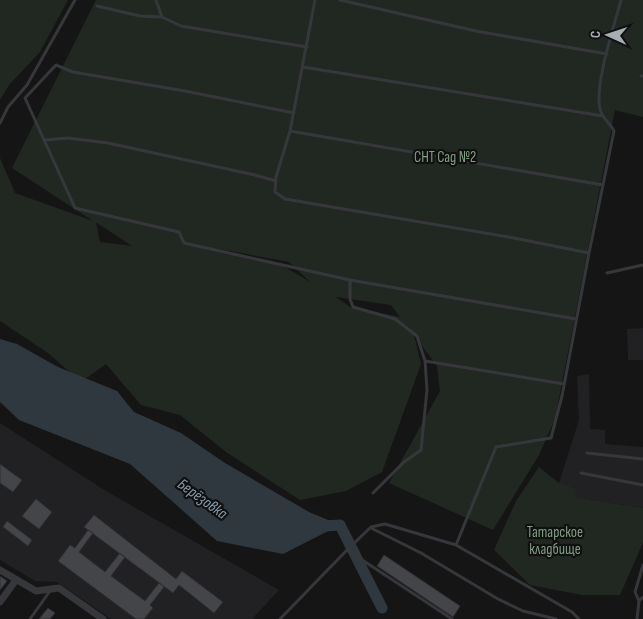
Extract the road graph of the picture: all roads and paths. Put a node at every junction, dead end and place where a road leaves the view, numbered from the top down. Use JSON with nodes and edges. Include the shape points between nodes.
{"nodes":[{"id":1,"x":75,"y":0,"type":"edge"},
{"id":2,"x":156,"y":0,"type":"edge"},
{"id":3,"x":315,"y":0,"type":"edge"},
{"id":4,"x":340,"y":0,"type":"edge"},
{"id":5,"x":621,"y":0,"type":"edge"},
{"id":6,"x":97,"y":6,"type":"dead end"},
{"id":7,"x":162,"y":17,"type":"junction"},
{"id":8,"x":307,"y":46,"type":"junction"},
{"id":9,"x":607,"y":54,"type":"junction"},
{"id":10,"x":303,"y":67,"type":"junction"},
{"id":11,"x":294,"y":113,"type":"junction"},
{"id":12,"x":604,"y":116,"type":"junction"},
{"id":13,"x":0,"y":123,"type":"edge"},
{"id":14,"x":290,"y":131,"type":"junction"},
{"id":15,"x":45,"y":140,"type":"junction"},
{"id":16,"x":276,"y":181,"type":"junction"},
{"id":17,"x":603,"y":186,"type":"junction"},
{"id":18,"x":589,"y":253,"type":"junction"},
{"id":19,"x":643,"y":265,"type":"edge"},
{"id":20,"x":607,"y":273,"type":"dead end"},
{"id":21,"x":350,"y":280,"type":"junction"},
{"id":22,"x":576,"y":320,"type":"junction"},
{"id":23,"x":425,"y":361,"type":"junction"},
{"id":24,"x":564,"y":384,"type":"junction"},
{"id":25,"x":587,"y":453,"type":"dead end"},
{"id":26,"x":643,"y":459,"type":"edge"},
{"id":27,"x":581,"y":473,"type":"dead end"},
{"id":28,"x":643,"y":485,"type":"edge"},
{"id":29,"x":373,"y":494,"type":"dead end"},
{"id":30,"x":369,"y":528,"type":"junction"},
{"id":31,"x":456,"y":545,"type":"junction"},
{"id":32,"x":347,"y":550,"type":"junction"},
{"id":33,"x":643,"y":565,"type":"edge"},
{"id":34,"x":0,"y":570,"type":"edge"},
{"id":35,"x":16,"y":580,"type":"junction"},
{"id":36,"x":51,"y":590,"type":"junction"},
{"id":37,"x":643,"y":598,"type":"edge"},
{"id":38,"x":639,"y":601,"type":"junction"},
{"id":39,"x":0,"y":602,"type":"edge"},
{"id":40,"x":30,"y":619,"type":"edge"},
{"id":41,"x":103,"y":619,"type":"edge"},
{"id":42,"x":280,"y":619,"type":"edge"},
{"id":43,"x":452,"y":619,"type":"edge"},
{"id":44,"x":556,"y":619,"type":"edge"},
{"id":45,"x":580,"y":619,"type":"edge"},
{"id":46,"x":637,"y":619,"type":"edge"}],
"edges":[{"from":1,"to":13,"type":"lane","via":[[27,85],[8,107]]},
{"from":2,"to":7,"type":"lane"},
{"from":3,"to":8,"type":"lane"},
{"from":4,"to":9,"type":"lane","via":[[476,31]]},
{"from":5,"to":9,"type":"lane"},
{"from":6,"to":7,"type":"lane","via":[[140,16]]},
{"from":7,"to":8,"type":"lane","via":[[181,26]]},
{"from":8,"to":10,"type":"lane"},
{"from":9,"to":12,"type":"lane","via":[[599,101]]},
{"from":10,"to":11,"type":"lane"},
{"from":10,"to":12,"type":"lane"},
{"from":11,"to":14,"type":"lane"},
{"from":11,"to":15,"type":"lane","via":[[185,90],[74,72],[56,65],[26,98]]},
{"from":12,"to":17,"type":"lane","via":[[614,131]]},
{"from":14,"to":16,"type":"lane"},
{"from":14,"to":17,"type":"lane"},
{"from":15,"to":16,"type":"lane","via":[[68,138],[108,143]]},
{"from":15,"to":21,"type":"lane","via":[[75,208],[179,232],[184,243]]},
{"from":16,"to":18,"type":"lane","via":[[275,192],[285,200]]},
{"from":17,"to":18,"type":"lane"},
{"from":18,"to":22,"type":"lane"},
{"from":19,"to":20,"type":"lane"},
{"from":21,"to":22,"type":"lane"},
{"from":21,"to":23,"type":"lane","via":[[353,307],[395,318],[417,336]]},
{"from":22,"to":24,"type":"lane"},
{"from":23,"to":24,"type":"lane"},
{"from":23,"to":29,"type":"lane","via":[[427,390],[421,450],[404,462]]},
{"from":24,"to":31,"type":"lane","via":[[550,438],[496,447]]},
{"from":25,"to":26,"type":"lane"},
{"from":27,"to":28,"type":"lane"},
{"from":30,"to":31,"type":"lane","via":[[385,524]]},
{"from":30,"to":32,"type":"lane"},
{"from":30,"to":44,"type":"lane","via":[[421,553],[498,599],[524,611]]},
{"from":31,"to":45,"type":"lane"},
{"from":32,"to":42,"type":"lane"},
{"from":32,"to":43,"type":"lane"},
{"from":33,"to":38,"type":"lane","via":[[635,592]]},
{"from":34,"to":35,"type":"street"},
{"from":35,"to":36,"type":"street","via":[[36,592]]},
{"from":35,"to":39,"type":"street"},
{"from":36,"to":40,"type":"lane"},
{"from":36,"to":41,"type":"street","via":[[59,588]]},
{"from":37,"to":38,"type":"lane"},
{"from":38,"to":46,"type":"lane"}]}
